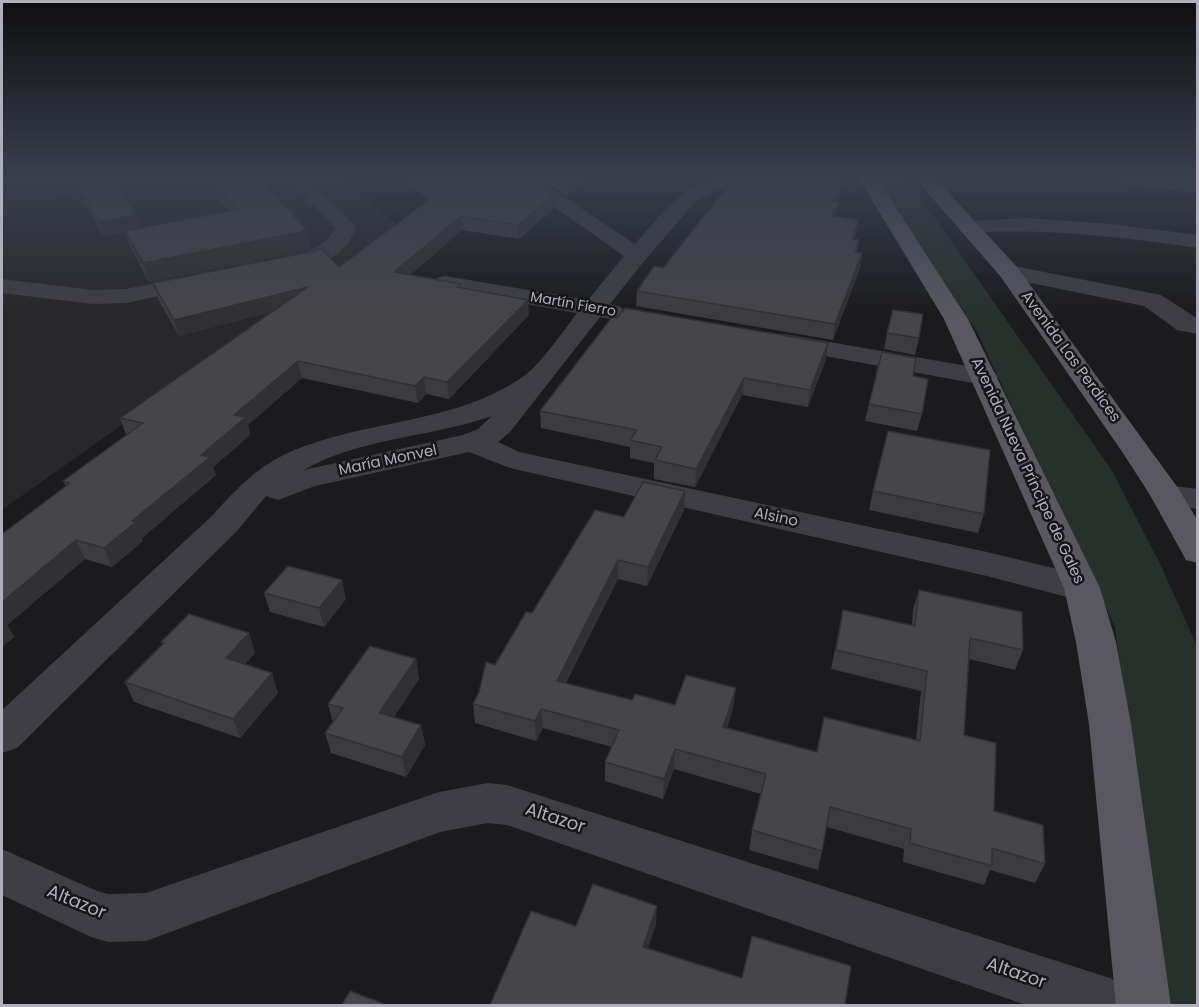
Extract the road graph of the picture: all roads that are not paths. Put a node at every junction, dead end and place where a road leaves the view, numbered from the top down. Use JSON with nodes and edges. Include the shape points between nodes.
{"nodes":[{"id":1,"x":343,"y":224,"type":"edge"},
{"id":2,"x":591,"y":224,"type":"edge"},
{"id":3,"x":665,"y":224,"type":"edge"},
{"id":4,"x":896,"y":224,"type":"edge"},
{"id":5,"x":968,"y":226,"type":"joint"},
{"id":6,"x":1197,"y":242,"type":"edge"},
{"id":7,"x":637,"y":255,"type":"junction"},
{"id":8,"x":262,"y":268,"type":"edge"},
{"id":9,"x":1009,"y":272,"type":"junction"},
{"id":10,"x":217,"y":278,"type":"edge"},
{"id":11,"x":445,"y":283,"type":"edge"},
{"id":12,"x":2,"y":286,"type":"edge"},
{"id":13,"x":594,"y":309,"type":"junction"},
{"id":14,"x":640,"y":317,"type":"edge"},
{"id":15,"x":1197,"y":327,"type":"edge"},
{"id":16,"x":766,"y":339,"type":"edge"},
{"id":17,"x":984,"y":377,"type":"junction"},
{"id":18,"x":536,"y":381,"type":"junction"},
{"id":19,"x":472,"y":442,"type":"junction"},
{"id":20,"x":1182,"y":497,"type":"edge"},
{"id":21,"x":225,"y":523,"type":"junction"},
{"id":22,"x":1197,"y":552,"type":"edge"},
{"id":23,"x":1082,"y":588,"type":"junction"},
{"id":24,"x":2,"y":736,"type":"edge"},
{"id":25,"x":2,"y":872,"type":"edge"},
{"id":26,"x":1110,"y":1005,"type":"edge"},
{"id":27,"x":1144,"y":1005,"type":"edge"}],
"edges":[{"from":1,"to":8,"type":"street","via":[[346,227],[338,244],[317,255]]},
{"from":2,"to":7,"type":"street"},
{"from":3,"to":7,"type":"street","name":"María Monvel"},
{"from":4,"to":17,"type":"main road","name":"Avenida Nueva Príncipe de Gales","via":[[956,319]]},
{"from":5,"to":6,"type":"street","via":[[1072,225]]},
{"from":5,"to":9,"type":"main road","name":"Avenida Las Perdices"},
{"from":7,"to":13,"type":"street","name":"María Monvel"},
{"from":9,"to":15,"type":"street","via":[[1152,300],[1186,325]]},
{"from":9,"to":20,"type":"main road","name":"Avenida Las Perdices"},
{"from":10,"to":12,"type":"street","via":[[126,296],[93,297]]},
{"from":11,"to":13,"type":"street","name":"Martín Fierro"},
{"from":13,"to":14,"type":"street","name":"Martín Fierro"},
{"from":13,"to":18,"type":"street","name":"María Monvel"},
{"from":16,"to":17,"type":"street"},
{"from":17,"to":23,"type":"main road","name":"Avenida Nueva Príncipe de Gales"},
{"from":18,"to":19,"type":"street","name":"María Monvel","via":[[500,426]]},
{"from":18,"to":21,"type":"street","name":"María Monvel","via":[[492,407],[456,419],[349,441],[300,459],[250,494]]},
{"from":19,"to":21,"type":"street","name":"María Monvel","via":[[305,479],[270,493]]},
{"from":19,"to":23,"type":"street","name":"Alsino","via":[[520,461]]},
{"from":20,"to":22,"type":"main road","name":"Avenida Las Perdices"},
{"from":21,"to":24,"type":"street","name":"María Monvel"},
{"from":23,"to":27,"type":"main road","name":"Avenida Nueva Príncipe de Gales","via":[[1110,724]]},
{"from":25,"to":26,"type":"street","name":"Altazor","via":[[108,918],[146,917],[439,813],[480,804],[507,805]]}]}
